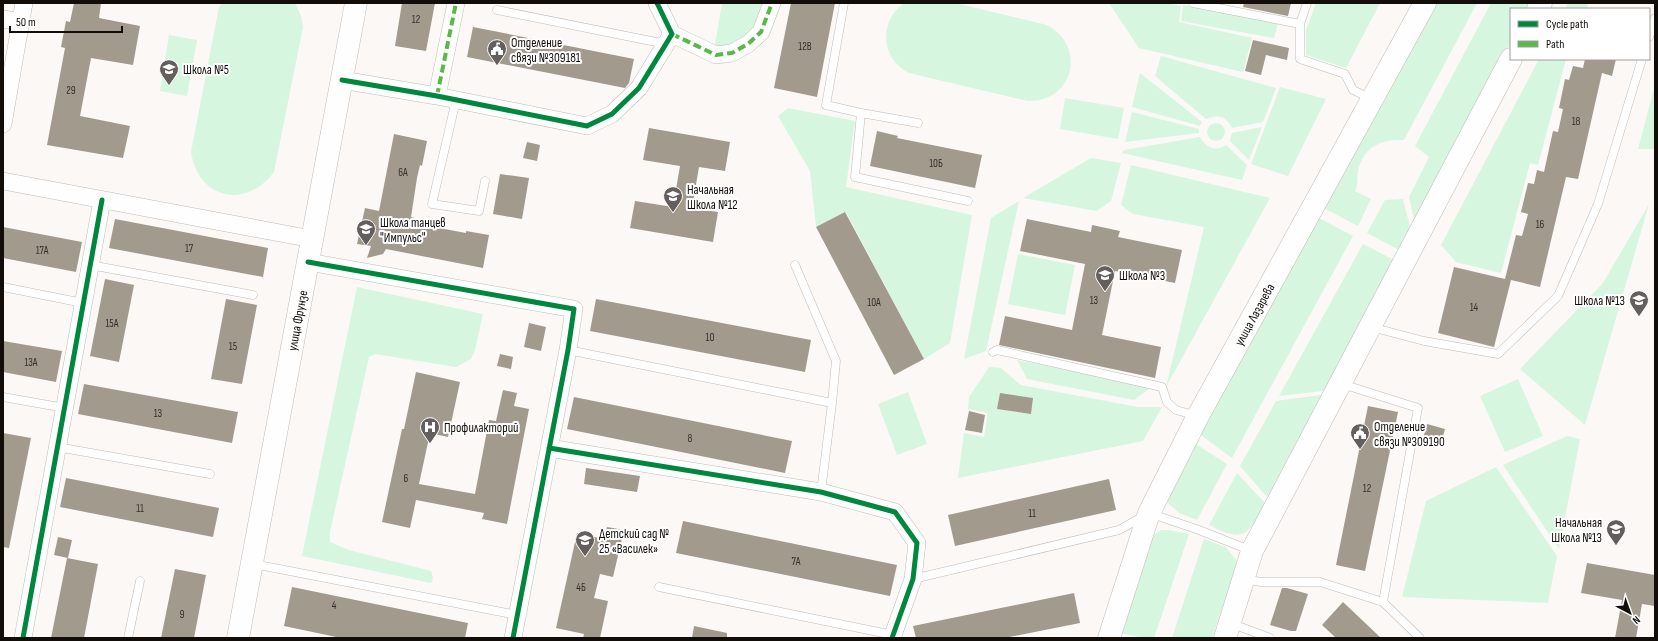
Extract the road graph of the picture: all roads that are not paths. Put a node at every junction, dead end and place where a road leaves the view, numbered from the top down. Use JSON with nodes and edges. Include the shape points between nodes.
{"nodes":[{"id":1,"x":24,"y":3,"type":"edge"},
{"id":2,"x":356,"y":3,"type":"edge"},
{"id":3,"x":456,"y":3,"type":"edge"},
{"id":4,"x":657,"y":3,"type":"edge"},
{"id":5,"x":772,"y":3,"type":"edge"},
{"id":6,"x":844,"y":3,"type":"edge"},
{"id":7,"x":1193,"y":3,"type":"edge"},
{"id":8,"x":1307,"y":3,"type":"edge"},
{"id":9,"x":1424,"y":3,"type":"edge"},
{"id":10,"x":497,"y":10,"type":"dead end"},
{"id":11,"x":1655,"y":18,"type":"edge"},
{"id":12,"x":3,"y":19,"type":"edge"},
{"id":13,"x":21,"y":22,"type":"junction"},
{"id":14,"x":1300,"y":24,"type":"junction"},
{"id":15,"x":1650,"y":34,"type":"edge"},
{"id":16,"x":669,"y":39,"type":"junction"},
{"id":17,"x":1510,"y":60,"type":"edge"},
{"id":18,"x":1642,"y":60,"type":"edge"},
{"id":19,"x":342,"y":80,"type":"junction"},
{"id":20,"x":436,"y":96,"type":"junction"},
{"id":21,"x":456,"y":100,"type":"junction"},
{"id":22,"x":1372,"y":100,"type":"junction"},
{"id":23,"x":861,"y":113,"type":"junction"},
{"id":24,"x":918,"y":123,"type":"dead end"},
{"id":25,"x":3,"y":124,"type":"edge"},
{"id":26,"x":3,"y":181,"type":"edge"},
{"id":27,"x":485,"y":181,"type":"dead end"},
{"id":28,"x":102,"y":200,"type":"junction"},
{"id":29,"x":968,"y":201,"type":"dead end"},
{"id":30,"x":312,"y":239,"type":"junction"},
{"id":31,"x":308,"y":262,"type":"junction"},
{"id":32,"x":90,"y":265,"type":"junction"},
{"id":33,"x":795,"y":265,"type":"dead end"},
{"id":34,"x":3,"y":287,"type":"edge"},
{"id":35,"x":253,"y":294,"type":"dead end"},
{"id":36,"x":83,"y":303,"type":"junction"},
{"id":37,"x":1370,"y":327,"type":"junction"},
{"id":38,"x":568,"y":350,"type":"junction"},
{"id":39,"x":993,"y":352,"type":"dead end"},
{"id":40,"x":1341,"y":383,"type":"junction"},
{"id":41,"x":3,"y":397,"type":"edge"},
{"id":42,"x":832,"y":403,"type":"junction"},
{"id":43,"x":65,"y":408,"type":"junction"},
{"id":44,"x":1198,"y":416,"type":"junction"},
{"id":45,"x":58,"y":447,"type":"junction"},
{"id":46,"x":550,"y":448,"type":"junction"},
{"id":47,"x":210,"y":474,"type":"dead end"},
{"id":48,"x":821,"y":492,"type":"junction"},
{"id":49,"x":1149,"y":513,"type":"junction"},
{"id":50,"x":1252,"y":552,"type":"junction"},
{"id":51,"x":252,"y":564,"type":"junction"},
{"id":52,"x":913,"y":579,"type":"junction"},
{"id":53,"x":1244,"y":579,"type":"junction"},
{"id":54,"x":140,"y":581,"type":"dead end"},
{"id":55,"x":659,"y":587,"type":"dead end"},
{"id":56,"x":1383,"y":602,"type":"junction"},
{"id":57,"x":518,"y":615,"type":"junction"},
{"id":58,"x":1227,"y":631,"type":"edge"},
{"id":59,"x":892,"y":636,"type":"edge"},
{"id":60,"x":23,"y":638,"type":"edge"},
{"id":61,"x":128,"y":638,"type":"edge"},
{"id":62,"x":238,"y":638,"type":"edge"},
{"id":63,"x":513,"y":638,"type":"edge"},
{"id":64,"x":1109,"y":638,"type":"edge"},
{"id":65,"x":1270,"y":638,"type":"edge"},
{"id":66,"x":1420,"y":638,"type":"edge"}],
"edges":[{"from":1,"to":13,"type":"street"},
{"from":2,"to":19,"type":"main road","name":"улица Фрунзе"},
{"from":3,"to":20,"type":"street"},
{"from":4,"to":16,"type":"street"},
{"from":5,"to":16,"type":"street","via":[[761,32],[748,44],[732,53],[716,55]]},
{"from":6,"to":23,"type":"lane","via":[[826,105]]},
{"from":7,"to":14,"type":"lane"},
{"from":8,"to":14,"type":"lane"},
{"from":9,"to":22,"type":"main road","name":"улица Лазарева"},
{"from":10,"to":16,"type":"lane"},
{"from":11,"to":15,"type":"lane"},
{"from":12,"to":13,"type":"street"},
{"from":13,"to":25,"type":"street"},
{"from":14,"to":22,"type":"lane","via":[[1300,59],[1345,74],[1353,90]]},
{"from":16,"to":21,"type":"street","via":[[639,88],[612,114],[587,126]]},
{"from":17,"to":37,"type":"main road"},
{"from":18,"to":37,"type":"lane","via":[[1598,204],[1558,296],[1498,354],[1424,341]]},
{"from":19,"to":20,"type":"street"},
{"from":19,"to":30,"type":"main road","name":"улица Фрунзе"},
{"from":20,"to":21,"type":"street"},
{"from":21,"to":27,"type":"lane","via":[[432,204],[479,211]]},
{"from":22,"to":44,"type":"main road","name":"улица Лазарева"},
{"from":23,"to":24,"type":"lane"},
{"from":23,"to":29,"type":"lane","via":[[855,177]]},
{"from":26,"to":28,"type":"street"},
{"from":28,"to":30,"type":"street"},
{"from":28,"to":32,"type":"street"},
{"from":30,"to":31,"type":"main road","name":"улица Фрунзе"},
{"from":31,"to":38,"type":"street","via":[[574,309]]},
{"from":31,"to":51,"type":"main road","name":"улица Фрунзе"},
{"from":32,"to":35,"type":"lane"},
{"from":32,"to":36,"type":"street"},
{"from":33,"to":42,"type":"lane","via":[[836,361]]},
{"from":34,"to":36,"type":"lane"},
{"from":36,"to":43,"type":"street"},
{"from":37,"to":40,"type":"main road"},
{"from":38,"to":42,"type":"lane"},
{"from":38,"to":46,"type":"street"},
{"from":39,"to":44,"type":"lane","via":[[997,350],[1162,387],[1167,402],[1176,410]]},
{"from":40,"to":50,"type":"main road"},
{"from":40,"to":56,"type":"lane","via":[[1418,408]]},
{"from":41,"to":43,"type":"lane"},
{"from":42,"to":48,"type":"lane"},
{"from":43,"to":45,"type":"street"},
{"from":44,"to":49,"type":"main road","name":"улица Лазарева"},
{"from":45,"to":47,"type":"lane"},
{"from":45,"to":60,"type":"street"},
{"from":46,"to":48,"type":"street"},
{"from":46,"to":57,"type":"street"},
{"from":48,"to":52,"type":"street","via":[[895,512],[917,543]]},
{"from":49,"to":50,"type":"lane"},
{"from":49,"to":52,"type":"lane","via":[[1119,530]]},
{"from":49,"to":64,"type":"main road","name":"улица Лазарева"},
{"from":50,"to":53,"type":"main road"},
{"from":51,"to":57,"type":"lane"},
{"from":51,"to":62,"type":"main road","name":"улица Фрунзе"},
{"from":52,"to":59,"type":"street"},
{"from":53,"to":56,"type":"lane","via":[[1261,582],[1320,582]]},
{"from":53,"to":58,"type":"main road"},
{"from":54,"to":61,"type":"lane"},
{"from":55,"to":59,"type":"lane"},
{"from":56,"to":66,"type":"lane"},
{"from":57,"to":63,"type":"street"},
{"from":58,"to":65,"type":"lane"}]}
